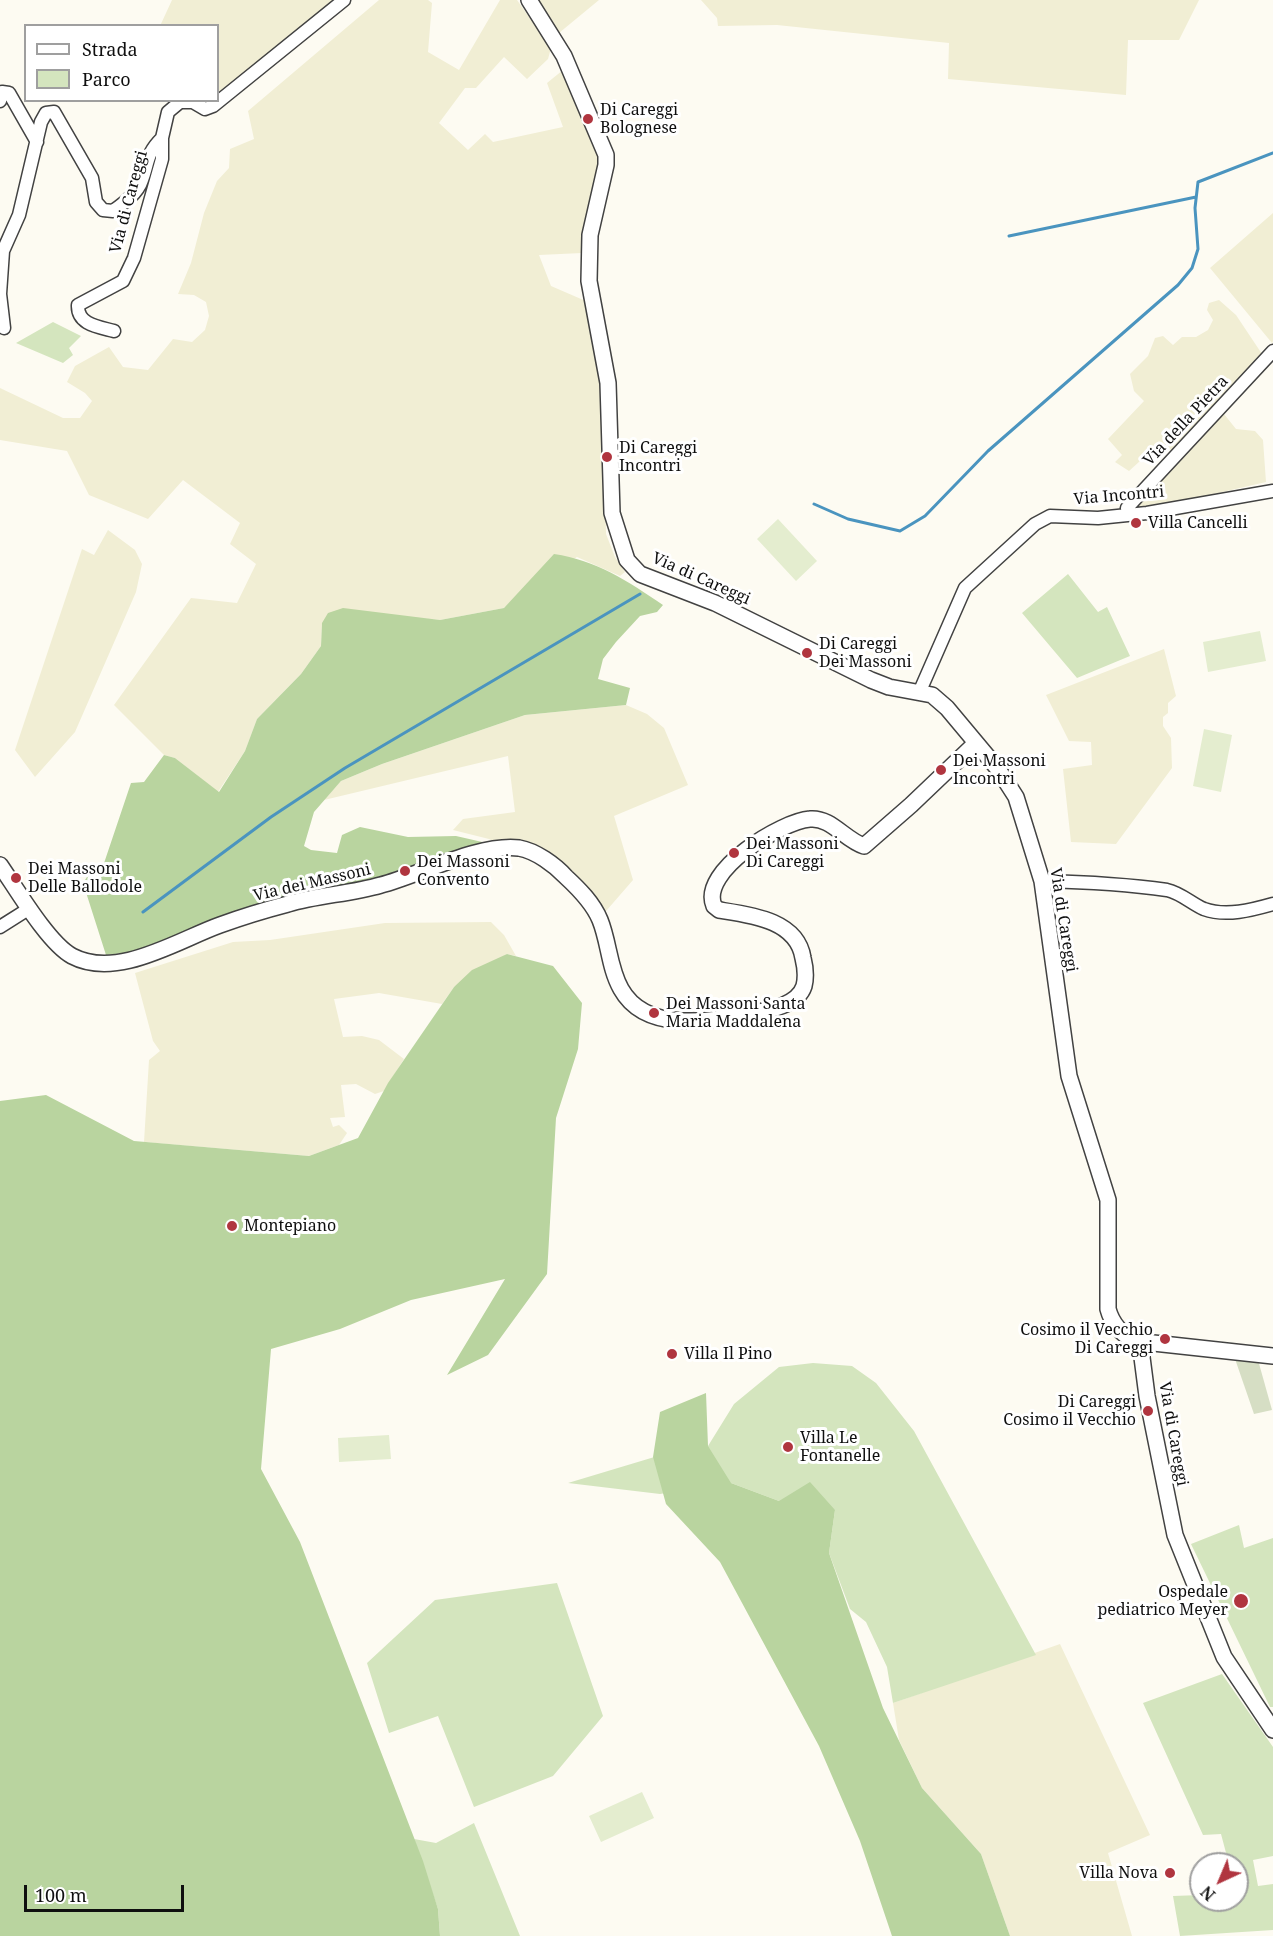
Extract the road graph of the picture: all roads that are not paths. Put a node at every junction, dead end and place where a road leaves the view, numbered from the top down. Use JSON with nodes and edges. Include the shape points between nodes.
{"nodes":[{"id":1,"x":344,"y":0,"type":"edge"},
{"id":2,"x":530,"y":0,"type":"edge"},
{"id":3,"x":0,"y":101,"type":"edge"},
{"id":4,"x":219,"y":101,"type":"edge"},
{"id":5,"x":180,"y":102,"type":"edge"},
{"id":6,"x":193,"y":102,"type":"edge"},
{"id":7,"x":218,"y":102,"type":"edge"},
{"id":8,"x":162,"y":138,"type":"junction"},
{"id":9,"x":38,"y":142,"type":"junction"},
{"id":10,"x":4,"y":328,"type":"dead end"},
{"id":11,"x":114,"y":332,"type":"dead end"},
{"id":12,"x":1273,"y":351,"type":"edge"},
{"id":13,"x":1273,"y":492,"type":"edge"},
{"id":14,"x":1128,"y":514,"type":"junction"},
{"id":15,"x":919,"y":693,"type":"junction"},
{"id":16,"x":976,"y":743,"type":"junction"},
{"id":17,"x":0,"y":865,"type":"edge"},
{"id":18,"x":1042,"y":881,"type":"junction"},
{"id":19,"x":1273,"y":903,"type":"edge"},
{"id":20,"x":30,"y":908,"type":"junction"},
{"id":21,"x":0,"y":927,"type":"edge"},
{"id":22,"x":1140,"y":1342,"type":"junction"},
{"id":23,"x":1273,"y":1356,"type":"edge"},
{"id":24,"x":1273,"y":1730,"type":"edge"}],
"edges":[{"from":1,"to":4,"type":"street","name":"Via di Careggi"},
{"from":2,"to":15,"type":"street","name":"Via di Careggi","via":[[564,56],[606,155],[590,235],[589,271],[608,391],[612,513],[627,560],[640,574],[715,603],[871,680]]},
{"from":3,"to":9,"type":"street","via":[[2,92],[9,93]]},
{"from":5,"to":8,"type":"street","name":"Via di Careggi","via":[[168,112]]},
{"from":6,"to":7,"type":"street","name":"Via di Careggi","via":[[205,109]]},
{"from":8,"to":9,"type":"street","name":"Via di Careggi","via":[[149,151],[141,183],[113,211],[103,210],[96,202],[93,178],[54,112],[46,113],[41,122]]},
{"from":8,"to":11,"type":"street","name":"Via di Careggi","via":[[162,159],[134,258],[123,280],[78,305],[84,322]]},
{"from":9,"to":10,"type":"street","name":"Via di Careggi","via":[[19,215],[3,251],[0,294]]},
{"from":12,"to":14,"type":"street","name":"Via della Pietra","via":[[1127,508]]},
{"from":13,"to":14,"type":"street","name":"Via Incontri"},
{"from":14,"to":15,"type":"street","name":"Via Incontri","via":[[1098,518],[1050,516],[1035,524],[965,588]]},
{"from":15,"to":16,"type":"street","name":"Via di Careggi","via":[[932,695],[947,708]]},
{"from":16,"to":18,"type":"street","name":"Via di Careggi","via":[[1016,797]]},
{"from":16,"to":20,"type":"street","name":"Via dei Massoni","via":[[864,846],[819,819],[809,819],[730,861],[712,894],[714,906],[767,920],[782,927],[801,946],[804,985],[798,997],[773,1010],[681,1021],[640,1011],[621,990],[600,918],[583,894],[561,871],[520,848],[494,850],[379,886],[291,903],[122,962],[73,956],[58,944]]},
{"from":17,"to":20,"type":"street","name":"Via dei Massoni"},
{"from":18,"to":19,"type":"street","via":[[1110,882],[1171,891],[1204,909],[1217,911],[1234,912]]},
{"from":18,"to":22,"type":"street","name":"Via di Careggi","via":[[1069,1076],[1108,1200],[1109,1312],[1121,1332]]},
{"from":20,"to":21,"type":"street"},
{"from":22,"to":23,"type":"street"},
{"from":22,"to":24,"type":"street","name":"Via di Careggi","via":[[1175,1535],[1224,1657]]}]}
